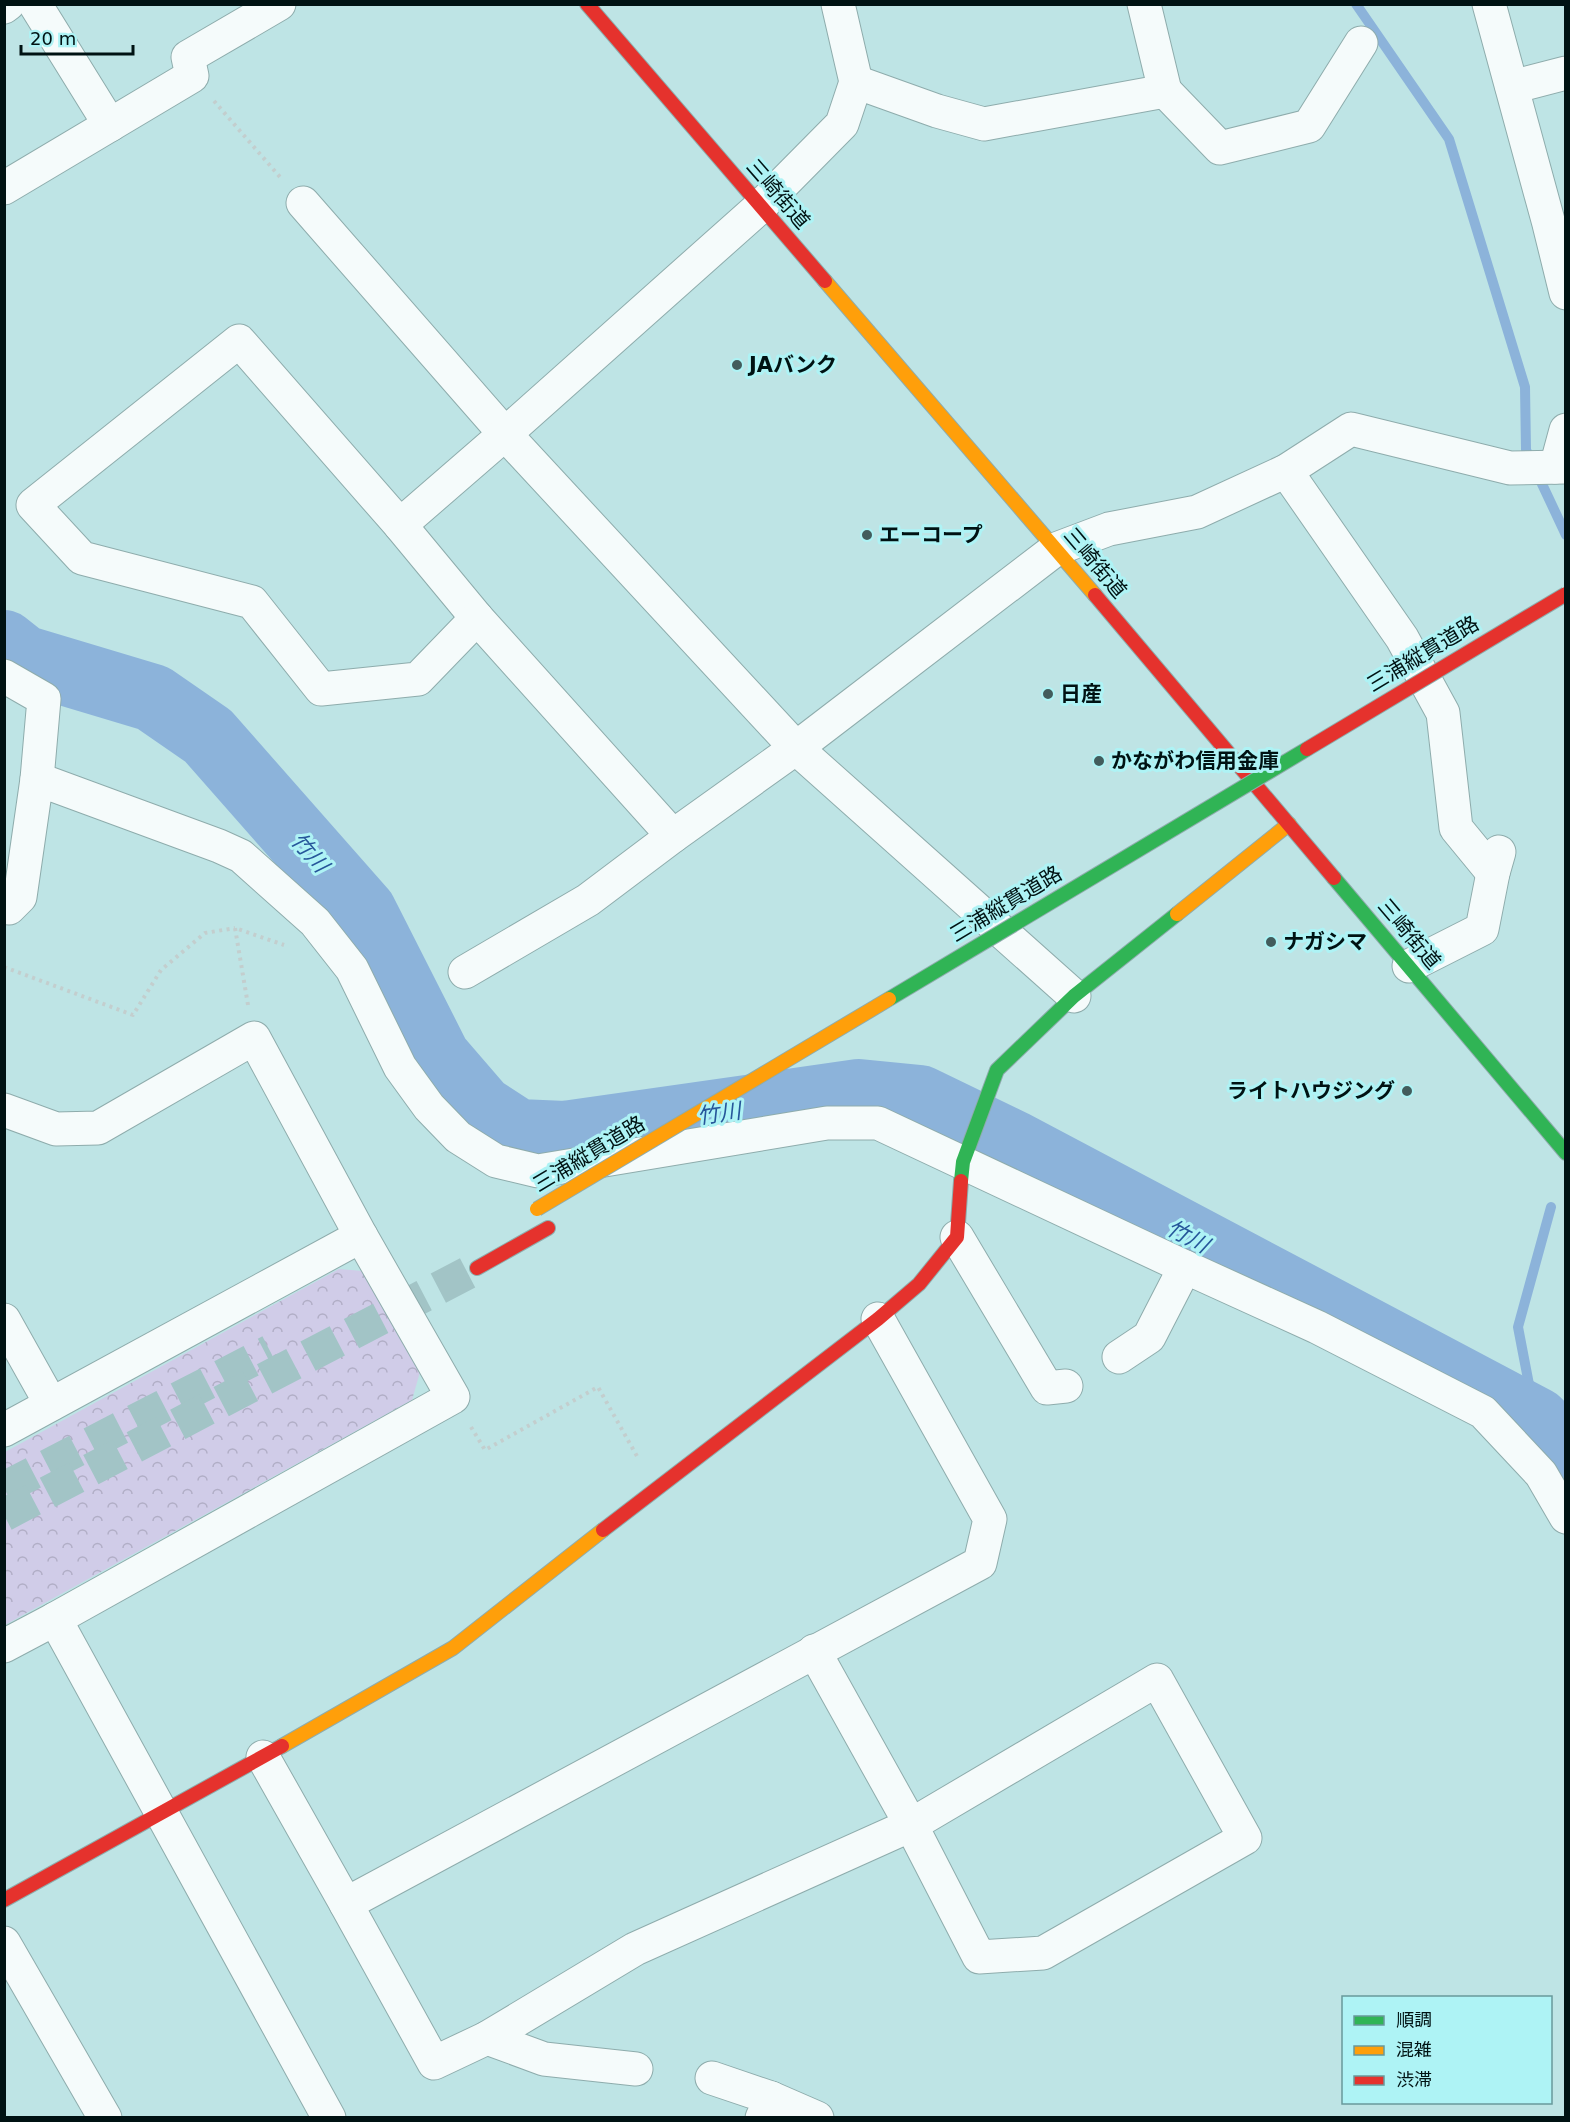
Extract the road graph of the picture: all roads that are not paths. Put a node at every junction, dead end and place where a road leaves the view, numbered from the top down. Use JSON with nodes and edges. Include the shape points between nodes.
{"nodes":[{"id":1,"x":35,"y":4,"type":"edge"},
{"id":2,"x":279,"y":4,"type":"edge"},
{"id":3,"x":587,"y":4,"type":"edge"},
{"id":4,"x":838,"y":4,"type":"edge"},
{"id":5,"x":1144,"y":4,"type":"edge"},
{"id":6,"x":1489,"y":4,"type":"edge"},
{"id":7,"x":1361,"y":44,"type":"dead end"},
{"id":8,"x":1566,"y":73,"type":"edge"},
{"id":9,"x":856,"y":82,"type":"junction"},
{"id":10,"x":1512,"y":87,"type":"junction"},
{"id":11,"x":1165,"y":91,"type":"junction"},
{"id":12,"x":110,"y":125,"type":"junction"},
{"id":13,"x":4,"y":188,"type":"edge"},
{"id":14,"x":303,"y":203,"type":"road end"},
{"id":15,"x":761,"y":206,"type":"junction"},
{"id":16,"x":1557,"y":222,"type":"edge"},
{"id":17,"x":1566,"y":293,"type":"edge"},
{"id":18,"x":1566,"y":430,"type":"edge"},
{"id":19,"x":505,"y":434,"type":"junction"},
{"id":20,"x":1561,"y":467,"type":"edge"},
{"id":21,"x":1286,"y":471,"type":"junction"},
{"id":22,"x":399,"y":525,"type":"junction"},
{"id":23,"x":1056,"y":549,"type":"junction"},
{"id":24,"x":1566,"y":594,"type":"edge"},
{"id":25,"x":477,"y":618,"type":"junction"},
{"id":26,"x":4,"y":676,"type":"edge"},
{"id":27,"x":1446,"y":691,"type":"dead end"},
{"id":28,"x":1426,"y":703,"type":"dead end"},
{"id":29,"x":796,"y":748,"type":"junction"},
{"id":30,"x":37,"y":778,"type":"junction"},
{"id":31,"x":1276,"y":793,"type":"dead end"},
{"id":32,"x":1256,"y":805,"type":"dead end"},
{"id":33,"x":1289,"y":824,"type":"junction"},
{"id":34,"x":673,"y":836,"type":"junction"},
{"id":35,"x":9,"y":908,"type":"dead end"},
{"id":36,"x":1030,"y":940,"type":"dead end"},
{"id":37,"x":1010,"y":952,"type":"dead end"},
{"id":38,"x":1408,"y":966,"type":"junction"},
{"id":39,"x":465,"y":972,"type":"dead end"},
{"id":40,"x":1074,"y":996,"type":"junction"},
{"id":41,"x":4,"y":1110,"type":"edge"},
{"id":42,"x":712,"y":1130,"type":"dead end"},
{"id":43,"x":1566,"y":1153,"type":"edge"},
{"id":44,"x":963,"y":1162,"type":"junction"},
{"id":45,"x":651,"y":1167,"type":"dead end"},
{"id":46,"x":532,"y":1212,"type":"dead end"},
{"id":47,"x":553,"y":1225,"type":"dead end"},
{"id":48,"x":361,"y":1236,"type":"junction"},
{"id":49,"x":957,"y":1237,"type":"junction"},
{"id":50,"x":1185,"y":1267,"type":"junction"},
{"id":51,"x":477,"y":1268,"type":"tunnel mouth"},
{"id":52,"x":878,"y":1319,"type":"junction"},
{"id":53,"x":4,"y":1320,"type":"edge"},
{"id":54,"x":1119,"y":1357,"type":"dead end"},
{"id":55,"x":1066,"y":1386,"type":"dead end"},
{"id":56,"x":51,"y":1404,"type":"junction"},
{"id":57,"x":4,"y":1430,"type":"edge"},
{"id":58,"x":1566,"y":1517,"type":"edge"},
{"id":59,"x":55,"y":1619,"type":"junction"},
{"id":60,"x":4,"y":1646,"type":"edge"},
{"id":61,"x":814,"y":1651,"type":"junction"},
{"id":62,"x":263,"y":1757,"type":"junction"},
{"id":63,"x":161,"y":1814,"type":"junction"},
{"id":64,"x":911,"y":1825,"type":"junction"},
{"id":65,"x":4,"y":1900,"type":"edge"},
{"id":66,"x":346,"y":1904,"type":"junction"},
{"id":67,"x":4,"y":1943,"type":"edge"},
{"id":68,"x":487,"y":2038,"type":"junction"},
{"id":69,"x":636,"y":2069,"type":"dead end"},
{"id":70,"x":712,"y":2078,"type":"dead end"},
{"id":71,"x":766,"y":2108,"type":"edge"},
{"id":72,"x":105,"y":2118,"type":"edge"},
{"id":73,"x":329,"y":2118,"type":"edge"},
{"id":74,"x":818,"y":2118,"type":"edge"}],
"edges":[{"from":1,"to":12,"type":"street"},
{"from":2,"to":12,"type":"street","via":[[188,57],[192,76]]},
{"from":3,"to":15,"type":"main road","name":"三崎街道"},
{"from":4,"to":9,"type":"street"},
{"from":5,"to":11,"type":"street"},
{"from":6,"to":10,"type":"street"},
{"from":7,"to":11,"type":"street","via":[[1309,126],[1220,148]]},
{"from":8,"to":10,"type":"street"},
{"from":9,"to":11,"type":"street","via":[[984,124]]},
{"from":9,"to":15,"type":"street","via":[[842,124]]},
{"from":10,"to":16,"type":"street"},
{"from":12,"to":13,"type":"street"},
{"from":14,"to":19,"type":"street"},
{"from":15,"to":19,"type":"street"},
{"from":15,"to":23,"type":"main road","name":"三崎街道"},
{"from":16,"to":17,"type":"street"},
{"from":18,"to":20,"type":"street"},
{"from":19,"to":22,"type":"street"},
{"from":19,"to":29,"type":"street"},
{"from":20,"to":21,"type":"street","via":[[1510,468],[1351,429]]},
{"from":21,"to":23,"type":"street","via":[[1197,512],[1109,529]]},
{"from":21,"to":38,"type":"street","via":[[1402,638],[1443,713],[1456,828],[1497,860],[1482,929]]},
{"from":22,"to":25,"type":"street"},
{"from":22,"to":25,"type":"street","via":[[239,341],[33,505],[82,558],[252,602],[321,689],[418,679]]},
{"from":23,"to":29,"type":"street"},
{"from":23,"to":33,"type":"main road","name":"三崎街道"},
{"from":24,"to":46,"type":"main road","name":"三浦縦貫道路","bridge":true},
{"from":25,"to":34,"type":"street"},
{"from":26,"to":30,"type":"street","via":[[44,699]]},
{"from":27,"to":28,"type":"main road","name":"三浦縦貫道路"},
{"from":29,"to":34,"type":"street"},
{"from":29,"to":40,"type":"street"},
{"from":30,"to":35,"type":"street","via":[[20,897]]},
{"from":30,"to":44,"type":"street","via":[[241,856],[315,922],[352,969],[400,1067],[429,1107],[458,1137],[496,1161],[538,1171],[827,1123],[878,1123]]},
{"from":31,"to":32,"type":"main road"},
{"from":33,"to":38,"type":"main road","name":"三崎街道"},
{"from":33,"to":40,"type":"main road"},
{"from":34,"to":39,"type":"street","via":[[588,900]]},
{"from":36,"to":37,"type":"main road","name":"三浦縦貫道路"},
{"from":38,"to":43,"type":"main road","name":"三崎街道"},
{"from":40,"to":44,"type":"main road","via":[[997,1070]]},
{"from":41,"to":48,"type":"street","via":[[56,1129],[98,1128],[254,1038]]},
{"from":42,"to":45,"type":"main road","name":"三浦縦貫道路"},
{"from":44,"to":49,"type":"main road"},
{"from":44,"to":50,"type":"street"},
{"from":47,"to":51,"type":"main road"},
{"from":48,"to":56,"type":"street"},
{"from":48,"to":59,"type":"street","via":[[453,1397]]},
{"from":49,"to":52,"type":"main road","via":[[919,1284]]},
{"from":49,"to":55,"type":"street","via":[[1047,1388]]},
{"from":50,"to":54,"type":"street","via":[[1149,1337]]},
{"from":50,"to":58,"type":"street","via":[[1317,1327],[1483,1412],[1541,1474]]},
{"from":52,"to":61,"type":"street","via":[[990,1519],[980,1563]]},
{"from":52,"to":62,"type":"main road","via":[[453,1648]]},
{"from":53,"to":56,"type":"street"},
{"from":56,"to":57,"type":"street"},
{"from":59,"to":60,"type":"street"},
{"from":59,"to":63,"type":"street"},
{"from":61,"to":64,"type":"street"},
{"from":61,"to":66,"type":"street"},
{"from":62,"to":63,"type":"main road"},
{"from":62,"to":66,"type":"street"},
{"from":63,"to":65,"type":"main road"},
{"from":63,"to":73,"type":"street"},
{"from":64,"to":64,"type":"street","via":[[1157,1680],[1245,1838],[1043,1953],[979,1957]]},
{"from":64,"to":68,"type":"street","via":[[636,1949]]},
{"from":66,"to":68,"type":"street","via":[[434,2063]]},
{"from":67,"to":72,"type":"street"},
{"from":68,"to":69,"type":"street","via":[[544,2059]]},
{"from":70,"to":71,"type":"street"},
{"from":71,"to":74,"type":"street"}]}
